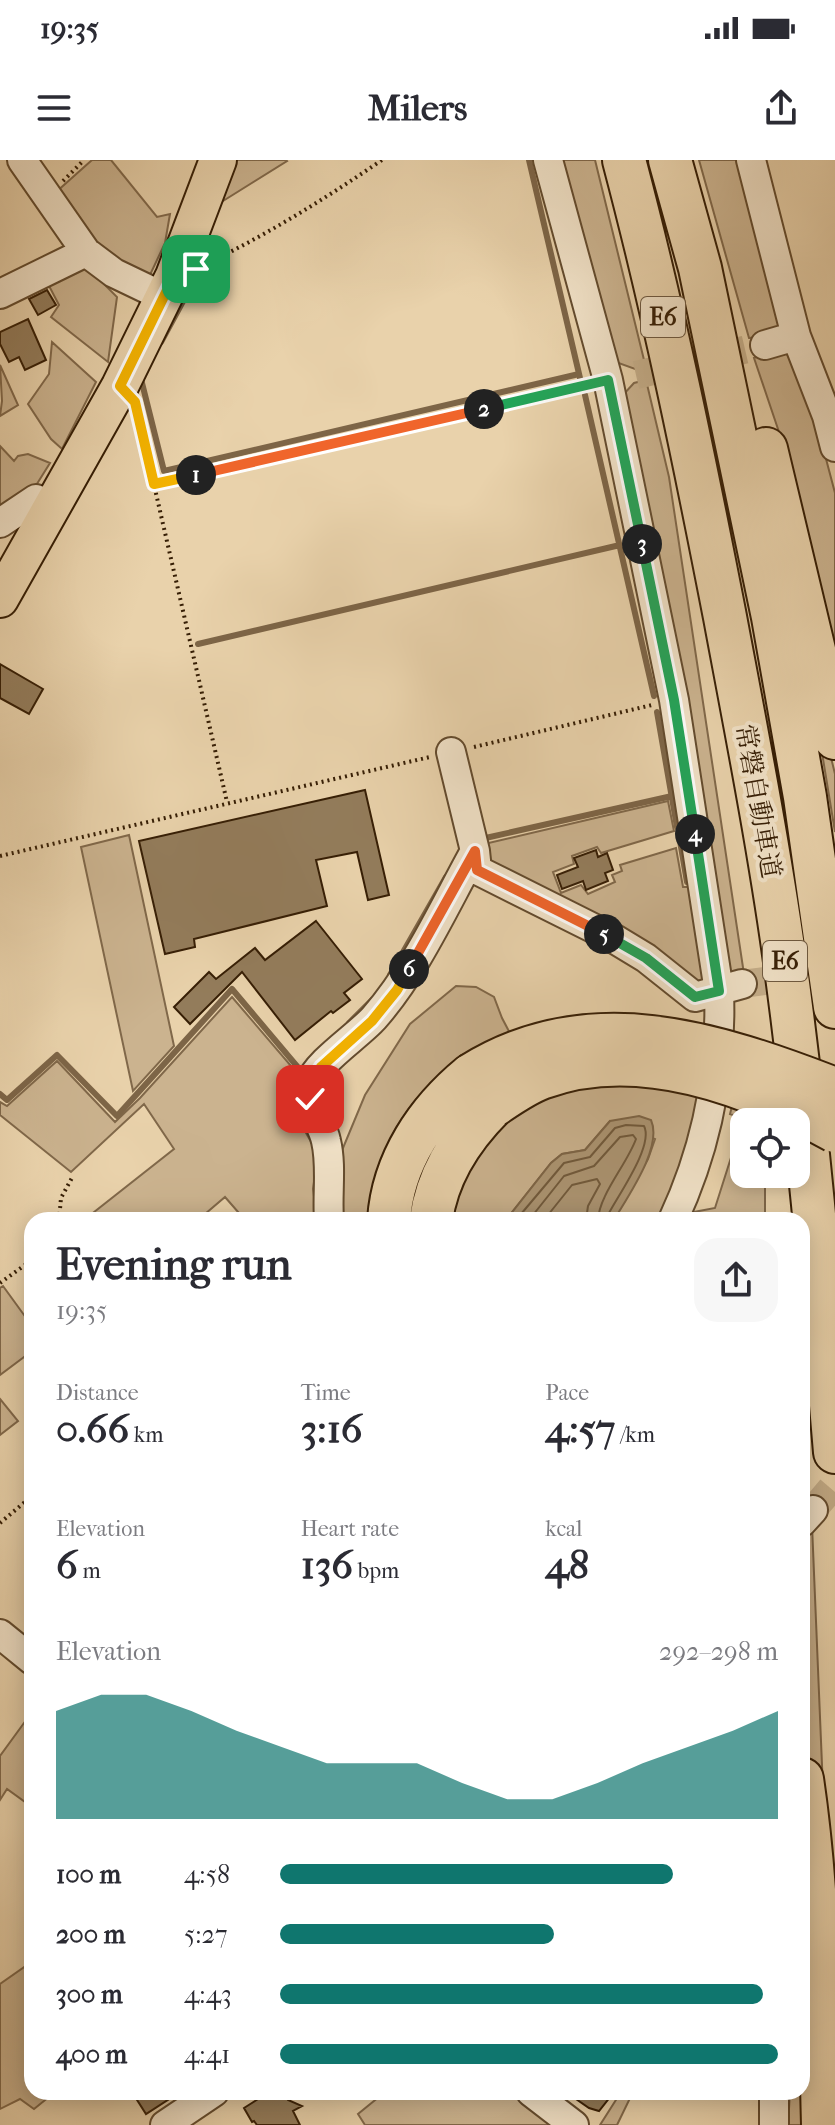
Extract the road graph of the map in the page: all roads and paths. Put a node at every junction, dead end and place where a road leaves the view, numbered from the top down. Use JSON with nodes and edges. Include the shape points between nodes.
{"nodes":[{"id":1,"x":22,"y":160,"type":"edge"},
{"id":2,"x":218,"y":160,"type":"edge"},
{"id":3,"x":382,"y":160,"type":"edge"},
{"id":4,"x":548,"y":160,"type":"edge"},
{"id":5,"x":624,"y":160,"type":"edge"},
{"id":6,"x":670,"y":160,"type":"edge"},
{"id":7,"x":751,"y":160,"type":"edge"},
{"id":8,"x":86,"y":252,"type":"junction"},
{"id":9,"x":700,"y":268,"type":"junction"},
{"id":10,"x":169,"y":286,"type":"junction"},
{"id":11,"x":0,"y":294,"type":"edge"},
{"id":12,"x":796,"y":336,"type":"junction"},
{"id":13,"x":765,"y":345,"type":"tunnel mouth"},
{"id":14,"x":622,"y":378,"type":"junction"},
{"id":15,"x":120,"y":386,"type":"junction"},
{"id":16,"x":835,"y":447,"type":"edge"},
{"id":17,"x":697,"y":474,"type":"junction"},
{"id":18,"x":154,"y":484,"type":"junction"},
{"id":19,"x":54,"y":506,"type":"junction"},
{"id":20,"x":0,"y":523,"type":"edge"},
{"id":21,"x":0,"y":599,"type":"edge"},
{"id":22,"x":835,"y":738,"type":"edge"},
{"id":23,"x":451,"y":752,"type":"dead end"},
{"id":24,"x":475,"y":851,"type":"junction"},
{"id":25,"x":0,"y":856,"type":"edge"},
{"id":26,"x":730,"y":988,"type":"junction"},
{"id":27,"x":835,"y":1007,"type":"edge"},
{"id":28,"x":835,"y":1089,"type":"edge"},
{"id":29,"x":482,"y":1091,"type":"junction"},
{"id":30,"x":778,"y":1108,"type":"edge"},
{"id":31,"x":835,"y":1131,"type":"edge"},
{"id":32,"x":73,"y":1176,"type":"dead end"},
{"id":33,"x":784,"y":1188,"type":"edge"},
{"id":34,"x":60,"y":1212,"type":"edge"},
{"id":35,"x":329,"y":1212,"type":"edge"},
{"id":36,"x":390,"y":1212,"type":"edge"},
{"id":37,"x":433,"y":1212,"type":"edge"},
{"id":38,"x":676,"y":1212,"type":"edge"},
{"id":39,"x":784,"y":1212,"type":"edge"},
{"id":40,"x":24,"y":1266,"type":"edge"},
{"id":41,"x":0,"y":1283,"type":"edge"},
{"id":42,"x":835,"y":1452,"type":"edge"},
{"id":43,"x":24,"y":1503,"type":"edge"},
{"id":44,"x":0,"y":1523,"type":"edge"},
{"id":45,"x":0,"y":1634,"type":"edge"},
{"id":46,"x":24,"y":1654,"type":"edge"},
{"id":47,"x":810,"y":1835,"type":"edge"},
{"id":48,"x":202,"y":2100,"type":"edge"},
{"id":49,"x":541,"y":2100,"type":"edge"},
{"id":50,"x":774,"y":2100,"type":"edge"},
{"id":51,"x":165,"y":2125,"type":"edge"},
{"id":52,"x":574,"y":2125,"type":"edge"},
{"id":53,"x":774,"y":2125,"type":"edge"},
{"id":54,"x":823,"y":2125,"type":"edge"}],
"edges":[{"from":1,"to":8,"type":"street"},
{"from":2,"to":10,"type":"main road"},
{"from":3,"to":10,"type":"path","via":[[258,239]]},
{"from":4,"to":14,"type":"street"},
{"from":5,"to":17,"type":"highway","name":"常磐自動車道","number":"E6"},
{"from":6,"to":9,"type":"highway","name":"常磐自動車道","number":"E6"},
{"from":7,"to":12,"type":"street"},
{"from":8,"to":10,"type":"street","via":[[114,273]]},
{"from":8,"to":11,"type":"street"},
{"from":9,"to":22,"type":"highway","via":[[768,455]]},
{"from":9,"to":27,"type":"highway","name":"常磐自動車道","number":"E6","via":[[773,617]]},
{"from":10,"to":15,"type":"main road"},
{"from":12,"to":13,"type":"street"},
{"from":12,"to":16,"type":"street"},
{"from":14,"to":18,"type":"path"},
{"from":14,"to":26,"type":"street","via":[[674,700]]},
{"from":15,"to":18,"type":"path","via":[[135,402]]},
{"from":15,"to":19,"type":"main road"},
{"from":17,"to":30,"type":"highway","via":[[711,659],[752,884]]},
{"from":17,"to":42,"type":"highway","name":"常磐自動車道","number":"E6","via":[[784,954]]},
{"from":18,"to":25,"type":"path","via":[[227,802]]},
{"from":19,"to":20,"type":"street","via":[[36,499]]},
{"from":19,"to":21,"type":"main road"},
{"from":23,"to":24,"type":"street"},
{"from":24,"to":26,"type":"street","via":[[477,870],[613,938],[695,997]]},
{"from":24,"to":35,"type":"street","via":[[397,990],[310,1082],[312,1113],[323,1130],[328,1155]]},
{"from":26,"to":38,"type":"street","via":[[706,1133]]},
{"from":28,"to":29,"type":"highway","bridge":true,"via":[[729,1053],[617,1034],[541,1043],[494,1061]]},
{"from":29,"to":31,"type":"highway","bridge":true,"via":[[516,1090],[561,1071],[637,1065],[718,1081]]},
{"from":29,"to":36,"type":"highway","via":[[450,1092],[415,1138]]},
{"from":29,"to":37,"type":"highway","via":[[474,1124],[447,1166]]},
{"from":32,"to":34,"type":"path"},
{"from":33,"to":39,"type":"highway"},
{"from":40,"to":41,"type":"path"},
{"from":43,"to":44,"type":"path"},
{"from":45,"to":46,"type":"street"},
{"from":47,"to":54,"type":"highway"},
{"from":48,"to":51,"type":"street"},
{"from":49,"to":52,"type":"street"},
{"from":50,"to":53,"type":"street"}]}
